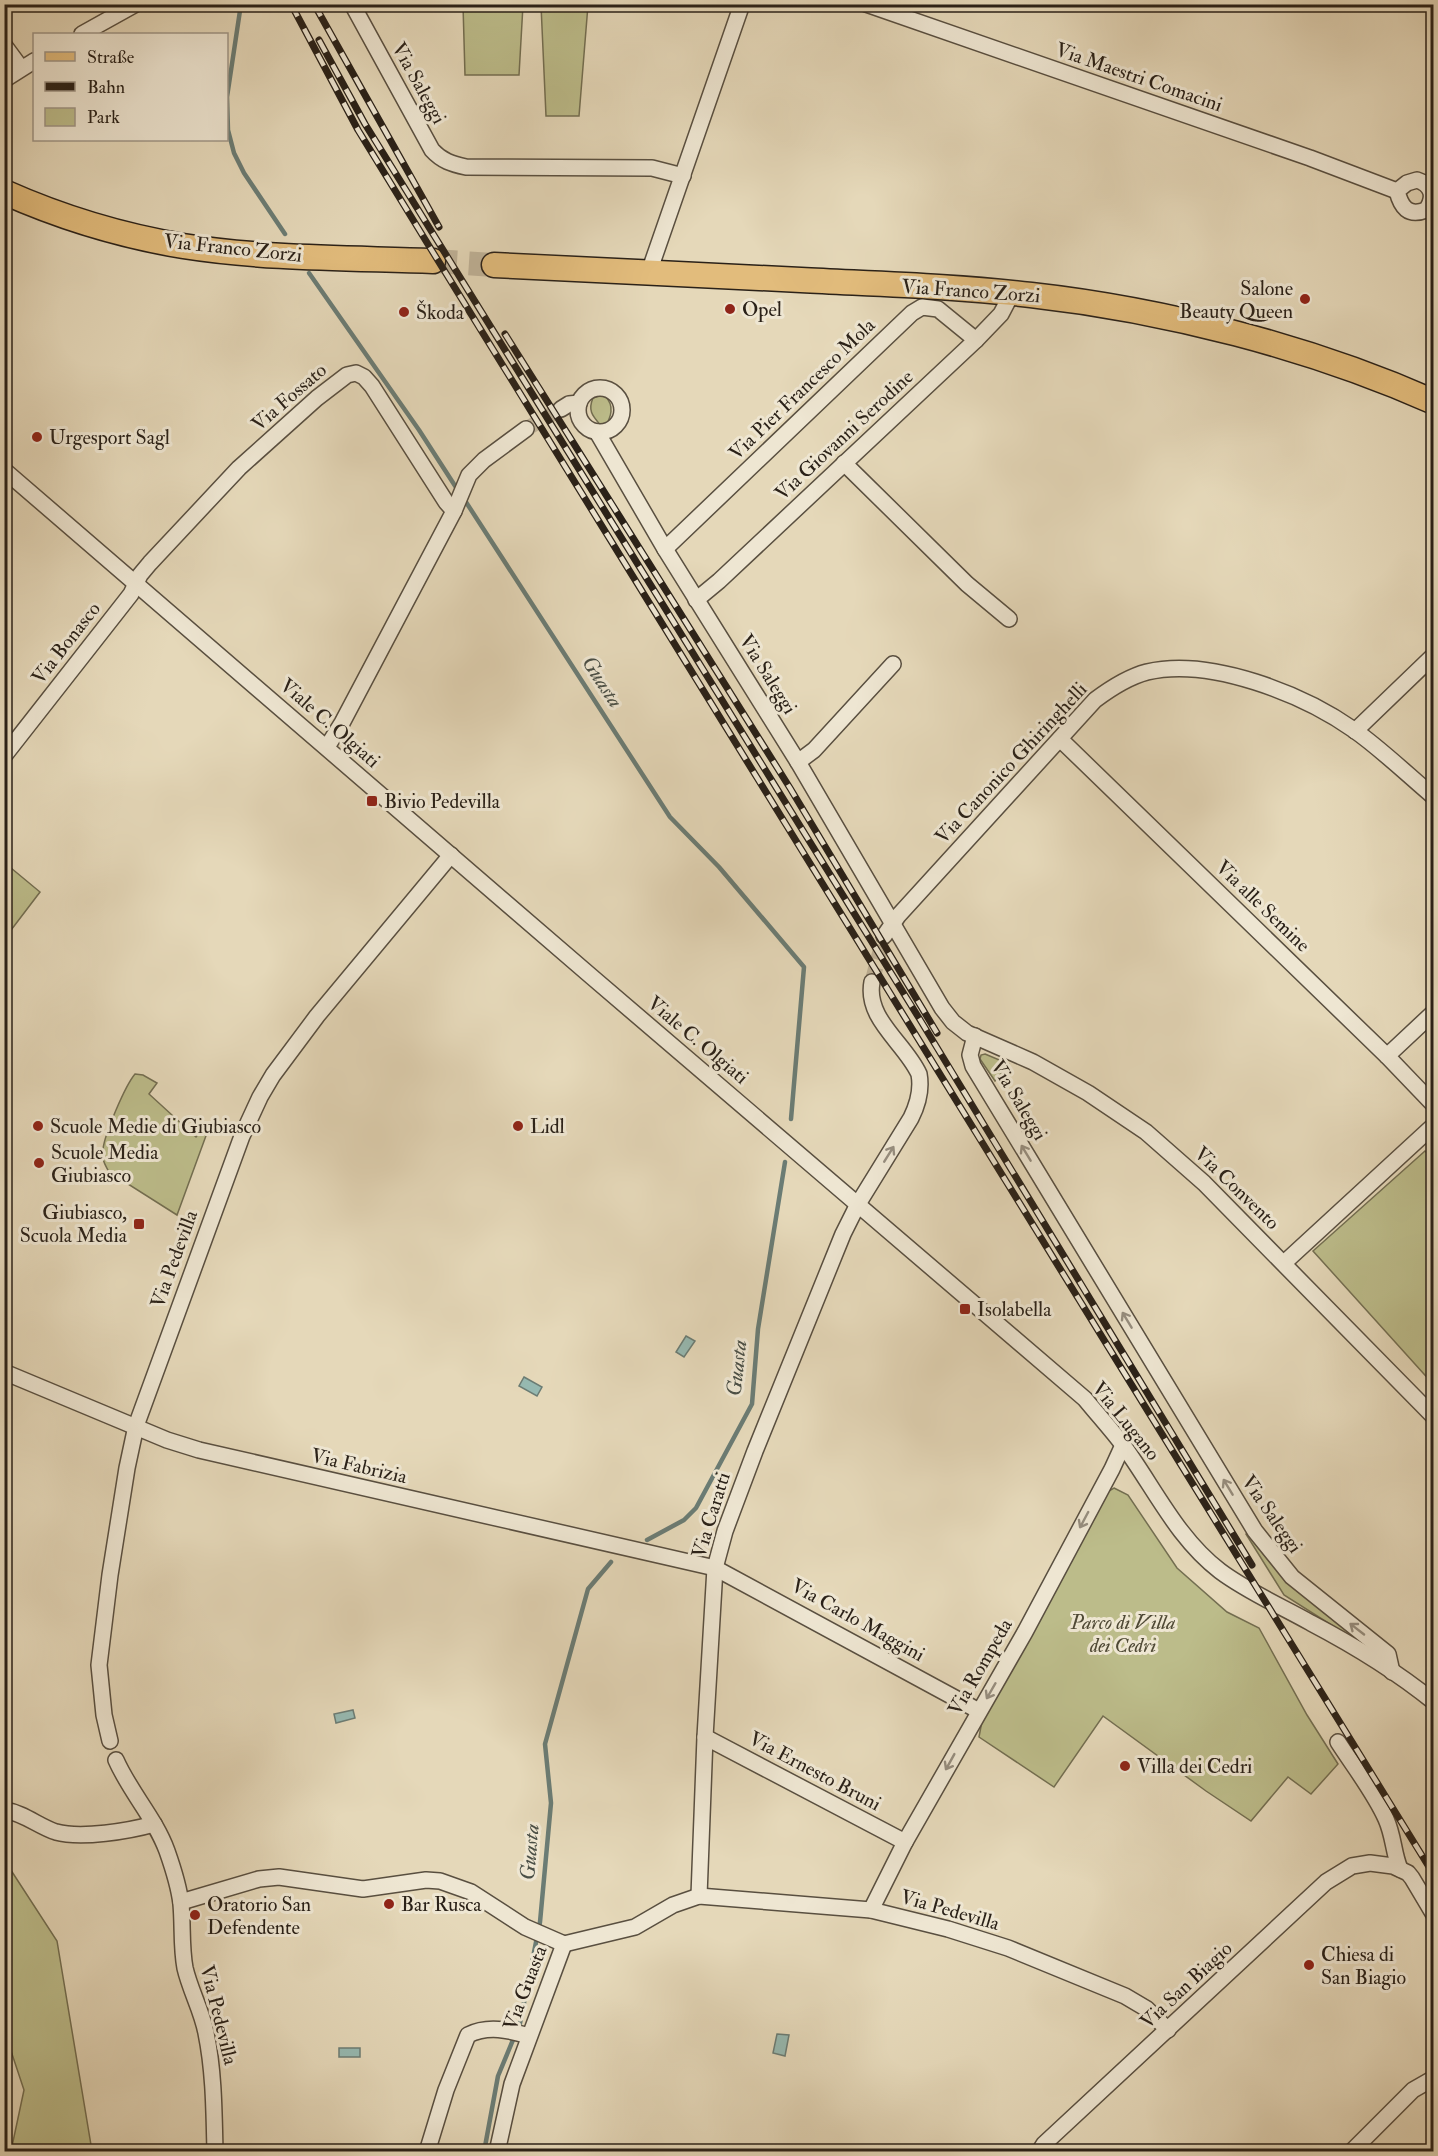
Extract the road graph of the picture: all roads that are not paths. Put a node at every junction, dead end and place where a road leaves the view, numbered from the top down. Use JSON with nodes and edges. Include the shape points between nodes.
{"nodes":[{"id":1,"x":136,"y":4,"type":"edge"},
{"id":2,"x":352,"y":4,"type":"edge"},
{"id":3,"x":742,"y":4,"type":"edge"},
{"id":4,"x":866,"y":4,"type":"edge"},
{"id":5,"x":84,"y":33,"type":"edge"},
{"id":6,"x":4,"y":45,"type":"edge"},
{"id":7,"x":28,"y":65,"type":"edge"},
{"id":8,"x":4,"y":80,"type":"edge"},
{"id":9,"x":683,"y":176,"type":"junction"},
{"id":10,"x":1397,"y":191,"type":"dead end"},
{"id":11,"x":4,"y":192,"type":"edge"},
{"id":12,"x":434,"y":261,"type":"tunnel mouth"},
{"id":13,"x":494,"y":265,"type":"tunnel mouth"},
{"id":14,"x":649,"y":272,"type":"junction"},
{"id":15,"x":1012,"y":293,"type":"junction"},
{"id":16,"x":976,"y":340,"type":"junction"},
{"id":17,"x":1434,"y":402,"type":"edge"},
{"id":18,"x":579,"y":403,"type":"junction"},
{"id":19,"x":561,"y":409,"type":"tunnel mouth"},
{"id":20,"x":526,"y":429,"type":"tunnel mouth"},
{"id":21,"x":597,"y":432,"type":"junction"},
{"id":22,"x":844,"y":463,"type":"junction"},
{"id":23,"x":4,"y":470,"type":"edge"},
{"id":24,"x":456,"y":506,"type":"junction"},
{"id":25,"x":665,"y":549,"type":"junction"},
{"id":26,"x":137,"y":583,"type":"junction"},
{"id":27,"x":696,"y":600,"type":"junction"},
{"id":28,"x":1009,"y":619,"type":"dead end"},
{"id":29,"x":1434,"y":655,"type":"edge"},
{"id":30,"x":893,"y":664,"type":"dead end"},
{"id":31,"x":1355,"y":731,"type":"junction"},
{"id":32,"x":1060,"y":739,"type":"junction"},
{"id":33,"x":327,"y":747,"type":"junction"},
{"id":34,"x":4,"y":756,"type":"edge"},
{"id":35,"x":798,"y":762,"type":"junction"},
{"id":36,"x":1434,"y":797,"type":"edge"},
{"id":37,"x":451,"y":855,"type":"junction"},
{"id":38,"x":888,"y":930,"type":"junction"},
{"id":39,"x":872,"y":982,"type":"tunnel mouth"},
{"id":40,"x":1434,"y":1012,"type":"edge"},
{"id":41,"x":975,"y":1036,"type":"junction"},
{"id":42,"x":1387,"y":1056,"type":"junction"},
{"id":43,"x":1434,"y":1105,"type":"edge"},
{"id":44,"x":1434,"y":1125,"type":"edge"},
{"id":45,"x":792,"y":1148,"type":"joint"},
{"id":46,"x":858,"y":1204,"type":"junction"},
{"id":47,"x":1284,"y":1263,"type":"junction"},
{"id":48,"x":4,"y":1372,"type":"edge"},
{"id":49,"x":1434,"y":1417,"type":"edge"},
{"id":50,"x":136,"y":1426,"type":"junction"},
{"id":51,"x":1123,"y":1445,"type":"junction"},
{"id":52,"x":716,"y":1568,"type":"junction"},
{"id":53,"x":1392,"y":1672,"type":"junction"},
{"id":54,"x":1430,"y":1693,"type":"edge"},
{"id":55,"x":979,"y":1711,"type":"junction"},
{"id":56,"x":705,"y":1737,"type":"junction"},
{"id":57,"x":110,"y":1742,"type":"dead end"},
{"id":58,"x":1338,"y":1742,"type":"dead end"},
{"id":59,"x":116,"y":1760,"type":"dead end"},
{"id":60,"x":4,"y":1810,"type":"edge"},
{"id":61,"x":154,"y":1824,"type":"junction"},
{"id":62,"x":905,"y":1842,"type":"junction"},
{"id":63,"x":1400,"y":1869,"type":"junction"},
{"id":64,"x":699,"y":1896,"type":"junction"},
{"id":65,"x":181,"y":1902,"type":"junction"},
{"id":66,"x":871,"y":1910,"type":"junction"},
{"id":67,"x":1434,"y":1915,"type":"edge"},
{"id":68,"x":564,"y":1944,"type":"junction"},
{"id":69,"x":1168,"y":2030,"type":"junction"},
{"id":70,"x":529,"y":2036,"type":"junction"},
{"id":71,"x":1434,"y":2078,"type":"edge"},
{"id":72,"x":215,"y":2151,"type":"edge"},
{"id":73,"x":427,"y":2151,"type":"edge"},
{"id":74,"x":497,"y":2151,"type":"edge"},
{"id":75,"x":1039,"y":2151,"type":"edge"},
{"id":76,"x":1351,"y":2151,"type":"edge"}],
"edges":[{"from":1,"to":5,"type":"street"},
{"from":2,"to":9,"type":"street","name":"Via Saleggi","via":[[440,159],[466,167],[662,168]]},
{"from":3,"to":9,"type":"street"},
{"from":4,"to":10,"type":"street","name":"Via Maestri Comacini"},
{"from":6,"to":7,"type":"street"},
{"from":7,"to":8,"type":"street"},
{"from":9,"to":14,"type":"street"},
{"from":11,"to":12,"type":"main road","name":"Via Franco Zorzi","via":[[96,225],[183,246]]},
{"from":13,"to":14,"type":"main road","name":"Via Franco Zorzi"},
{"from":14,"to":15,"type":"main road","name":"Via Franco Zorzi"},
{"from":15,"to":16,"type":"street","name":"Via Giovanni Serodine","via":[[1001,314]]},
{"from":15,"to":17,"type":"main road","name":"Via Franco Zorzi","via":[[1118,308],[1232,333],[1368,375]]},
{"from":16,"to":22,"type":"street","name":"Via Giovanni Serodine"},
{"from":16,"to":25,"type":"street","name":"Via Pier Francesco Mola","via":[[938,309],[922,307]]},
{"from":18,"to":19,"type":"street"},
{"from":18,"to":21,"type":"street","name":"Via Saleggi","via":[[580,421]]},
{"from":18,"to":21,"type":"street","via":[[595,388],[608,389],[619,398],[621,419],[611,430]]},
{"from":20,"to":24,"type":"street","via":[[470,475]]},
{"from":21,"to":25,"type":"street","name":"Via Saleggi"},
{"from":22,"to":27,"type":"street","name":"Via Giovanni Serodine"},
{"from":22,"to":28,"type":"street","via":[[967,584]]},
{"from":23,"to":26,"type":"street","name":"Viale C. Olgiati"},
{"from":24,"to":26,"type":"street","name":"Via Fossato","via":[[446,501],[372,386],[356,373],[347,375],[239,468],[150,563]]},
{"from":24,"to":33,"type":"street"},
{"from":25,"to":27,"type":"street","name":"Via Saleggi"},
{"from":26,"to":33,"type":"street","name":"Viale C. Olgiati"},
{"from":26,"to":34,"type":"street","name":"Via Bonasco"},
{"from":27,"to":35,"type":"street","name":"Via Saleggi"},
{"from":29,"to":31,"type":"street"},
{"from":30,"to":35,"type":"street","via":[[814,750]]},
{"from":31,"to":32,"type":"street","name":"Via Canonico Ghiringhelli","via":[[1322,710],[1274,688],[1201,671],[1160,671],[1139,675],[1112,688],[1095,700]]},
{"from":31,"to":36,"type":"street","name":"Via Canonico Ghiringhelli"},
{"from":32,"to":38,"type":"street","name":"Via Canonico Ghiringhelli"},
{"from":32,"to":42,"type":"street","name":"Via alle Semine"},
{"from":33,"to":37,"type":"street","name":"Viale C. Olgiati"},
{"from":35,"to":38,"type":"street","name":"Via Saleggi"},
{"from":37,"to":45,"type":"street","name":"Viale C. Olgiati"},
{"from":37,"to":50,"type":"street","name":"Via Pedevilla","via":[[317,1016],[260,1097],[242,1136]]},
{"from":38,"to":41,"type":"street","name":"Via Saleggi","via":[[953,1022]]},
{"from":46,"to":39,"type":"street","name":"Via Caratti","one_way":true,"via":[[911,1118],[920,1081],[916,1068],[876,1012]]},
{"from":40,"to":42,"type":"street"},
{"from":41,"to":47,"type":"street","name":"Via Convento","via":[[1082,1089],[1146,1132]]},
{"from":53,"to":41,"type":"street","name":"Via Saleggi","one_way":true,"via":[[1388,1654],[1292,1577],[1255,1532],[974,1066],[970,1055]]},
{"from":42,"to":43,"type":"street","name":"Via alle Semine"},
{"from":44,"to":47,"type":"street"},
{"from":45,"to":46,"type":"street","name":"Via Lugano"},
{"from":46,"to":51,"type":"street","name":"Via Lugano","via":[[1085,1400]]},
{"from":46,"to":52,"type":"street","name":"Via Caratti","via":[[755,1451],[725,1531]]},
{"from":47,"to":49,"type":"street","name":"Via Convento"},
{"from":48,"to":50,"type":"street","name":"Via Fabrizia"},
{"from":50,"to":52,"type":"street","name":"Via Fabrizia","via":[[181,1445],[220,1455]]},
{"from":50,"to":57,"type":"street","name":"Via Pedevilla","via":[[99,1665]]},
{"from":51,"to":53,"type":"street","name":"Via Lugano","via":[[1195,1549],[1238,1583]]},
{"from":51,"to":55,"type":"street","name":"Via Rompeda","one_way":true},
{"from":52,"to":55,"type":"street","name":"Via Carlo Maggini"},
{"from":52,"to":56,"type":"street","name":"Via Caratti"},
{"from":53,"to":54,"type":"street","name":"Via Lugano"},
{"from":55,"to":62,"type":"street","name":"Via Rompeda","one_way":true},
{"from":56,"to":62,"type":"street","name":"Via Ernesto Bruni"},
{"from":56,"to":64,"type":"street","name":"Via Caratti"},
{"from":58,"to":63,"type":"street","via":[[1385,1817]]},
{"from":59,"to":61,"type":"street","name":"Via Pedevilla"},
{"from":60,"to":61,"type":"street","via":[[58,1832],[128,1832]]},
{"from":61,"to":65,"type":"street","name":"Via Pedevilla","via":[[168,1852]]},
{"from":62,"to":66,"type":"street","name":"Via Rompeda"},
{"from":63,"to":67,"type":"street","via":[[1412,1878]]},
{"from":63,"to":69,"type":"street","name":"Via San Biagio","via":[[1386,1864],[1352,1866],[1326,1882]]},
{"from":64,"to":66,"type":"street","name":"Via Pedevilla"},
{"from":64,"to":68,"type":"street","name":"Via Guasta","via":[[673,1905],[635,1927]]},
{"from":65,"to":68,"type":"street","via":[[259,1878],[279,1877],[363,1889],[426,1880],[454,1885]]},
{"from":65,"to":72,"type":"street","name":"Via Pedevilla","via":[[185,1967],[210,2055]]},
{"from":66,"to":69,"type":"street","name":"Via Pedevilla","via":[[998,1945],[1074,1975],[1125,1996],[1147,2009]]},
{"from":68,"to":70,"type":"street","name":"Via Guasta"},
{"from":69,"to":75,"type":"street","name":"Via San Biagio"},
{"from":70,"to":73,"type":"street","via":[[498,2028],[475,2032],[466,2039]]},
{"from":70,"to":74,"type":"street","name":"Via Guasta","via":[[512,2084]]},
{"from":71,"to":76,"type":"street","via":[[1413,2090]]}]}
